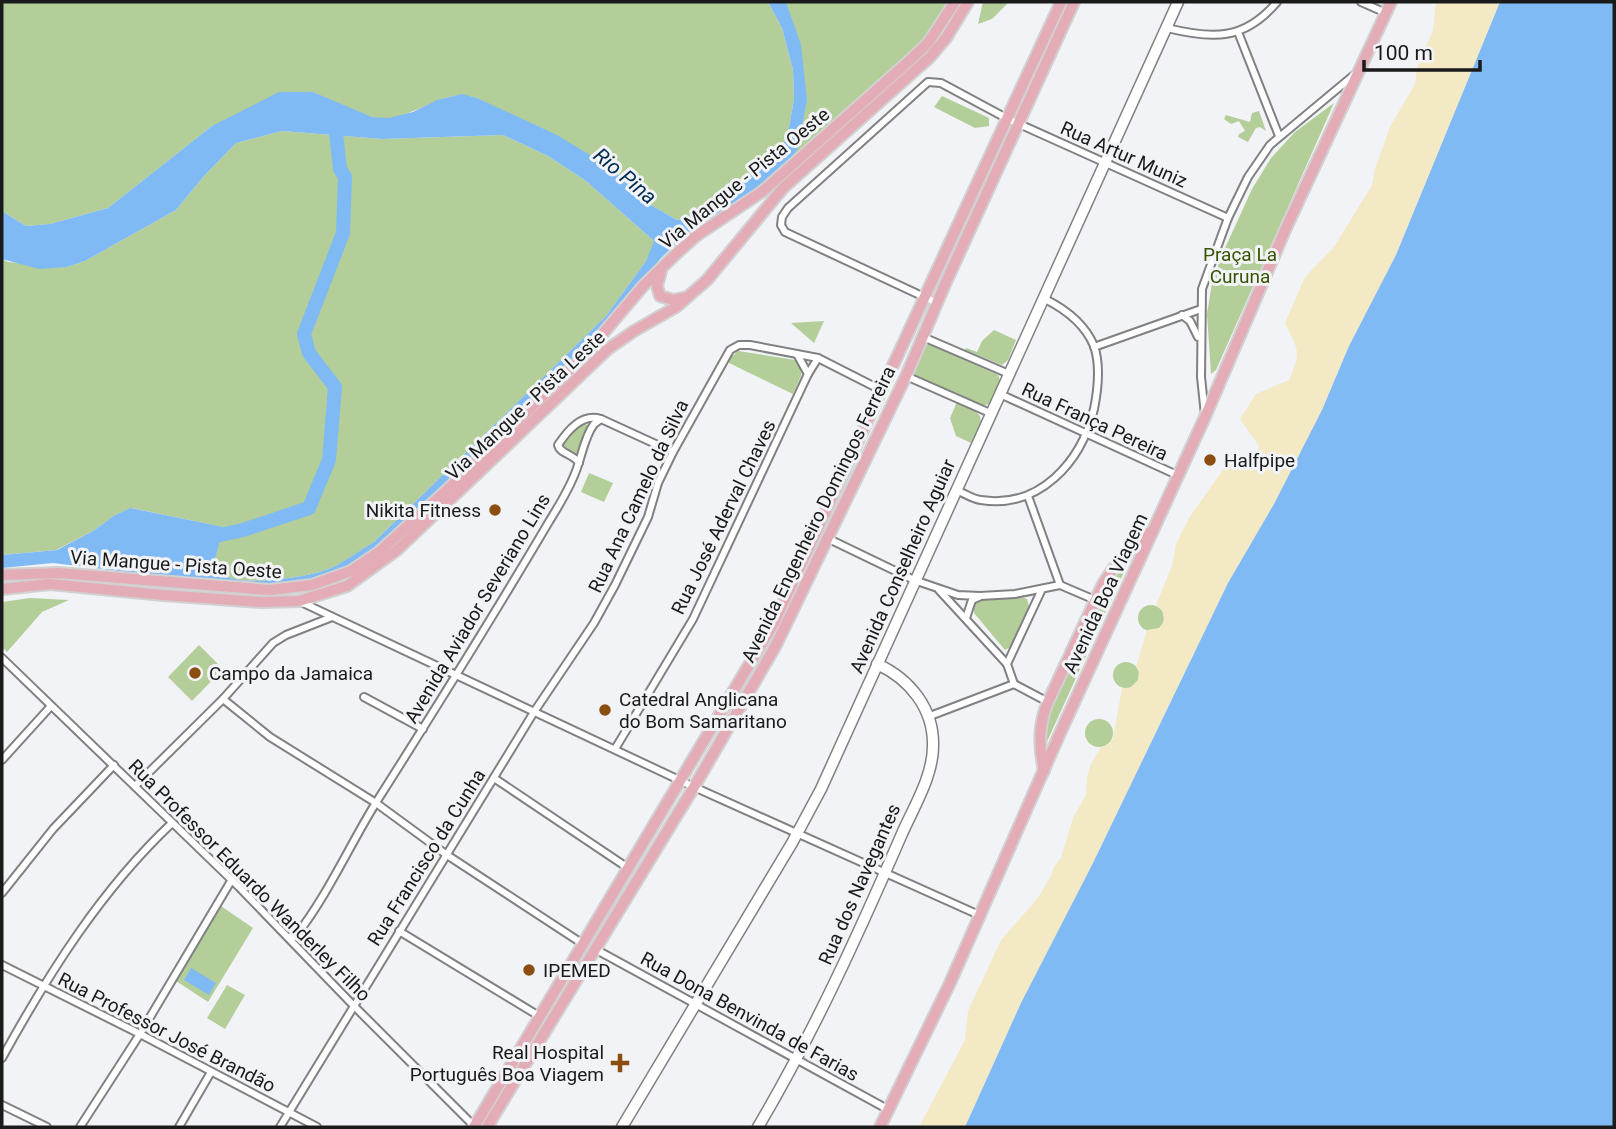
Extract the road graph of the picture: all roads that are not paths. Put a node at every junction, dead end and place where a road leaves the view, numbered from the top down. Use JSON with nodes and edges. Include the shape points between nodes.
{"nodes":[{"id":1,"x":955,"y":2,"type":"edge"},
{"id":2,"x":968,"y":2,"type":"edge"},
{"id":3,"x":1061,"y":2,"type":"edge"},
{"id":4,"x":1074,"y":2,"type":"edge"},
{"id":5,"x":1178,"y":2,"type":"edge"},
{"id":6,"x":1276,"y":2,"type":"edge"},
{"id":7,"x":1360,"y":2,"type":"edge"},
{"id":8,"x":1388,"y":7,"type":"edge"},
{"id":9,"x":1167,"y":28,"type":"junction"},
{"id":10,"x":1238,"y":32,"type":"junction"},
{"id":11,"x":1359,"y":72,"type":"junction"},
{"id":12,"x":1008,"y":119,"type":"junction"},
{"id":13,"x":1019,"y":124,"type":"junction"},
{"id":14,"x":1279,"y":136,"type":"junction"},
{"id":15,"x":1105,"y":164,"type":"junction"},
{"id":16,"x":1228,"y":218,"type":"junction"},
{"id":17,"x":662,"y":268,"type":"junction"},
{"id":18,"x":689,"y":296,"type":"junction"},
{"id":19,"x":924,"y":298,"type":"junction"},
{"id":20,"x":1045,"y":299,"type":"junction"},
{"id":21,"x":937,"y":303,"type":"junction"},
{"id":22,"x":1201,"y":309,"type":"junction"},
{"id":23,"x":1182,"y":315,"type":"junction"},
{"id":24,"x":923,"y":337,"type":"junction"},
{"id":25,"x":1200,"y":342,"type":"junction"},
{"id":26,"x":1094,"y":347,"type":"junction"},
{"id":27,"x":797,"y":354,"type":"junction"},
{"id":28,"x":818,"y":358,"type":"junction"},
{"id":29,"x":808,"y":374,"type":"junction"},
{"id":30,"x":1009,"y":374,"type":"junction"},
{"id":31,"x":906,"y":376,"type":"junction"},
{"id":32,"x":881,"y":390,"type":"junction"},
{"id":33,"x":999,"y":394,"type":"junction"},
{"id":34,"x":990,"y":413,"type":"junction"},
{"id":35,"x":1205,"y":417,"type":"junction"},
{"id":36,"x":601,"y":419,"type":"junction"},
{"id":37,"x":1086,"y":434,"type":"junction"},
{"id":38,"x":673,"y":453,"type":"junction"},
{"id":39,"x":579,"y":463,"type":"junction"},
{"id":40,"x":1177,"y":475,"type":"junction"},
{"id":41,"x":956,"y":490,"type":"junction"},
{"id":42,"x":1028,"y":496,"type":"junction"},
{"id":43,"x":1156,"y":526,"type":"junction"},
{"id":44,"x":828,"y":539,"type":"junction"},
{"id":45,"x":2,"y":575,"type":"edge"},
{"id":46,"x":914,"y":580,"type":"junction"},
{"id":47,"x":1060,"y":585,"type":"junction"},
{"id":48,"x":2,"y":589,"type":"edge"},
{"id":49,"x":937,"y":589,"type":"junction"},
{"id":50,"x":1041,"y":589,"type":"junction"},
{"id":51,"x":980,"y":596,"type":"junction"},
{"id":52,"x":1095,"y":600,"type":"junction"},
{"id":53,"x":299,"y":601,"type":"junction"},
{"id":54,"x":329,"y":615,"type":"junction"},
{"id":55,"x":966,"y":618,"type":"junction"},
{"id":56,"x":2,"y":658,"type":"edge"},
{"id":57,"x":877,"y":664,"type":"junction"},
{"id":58,"x":1007,"y":664,"type":"junction"},
{"id":59,"x":457,"y":674,"type":"junction"},
{"id":60,"x":1014,"y":684,"type":"junction"},
{"id":61,"x":365,"y":697,"type":"dead end"},
{"id":62,"x":223,"y":699,"type":"junction"},
{"id":63,"x":1048,"y":702,"type":"junction"},
{"id":64,"x":51,"y":706,"type":"junction"},
{"id":65,"x":534,"y":712,"type":"junction"},
{"id":66,"x":930,"y":716,"type":"junction"},
{"id":67,"x":423,"y":729,"type":"junction"},
{"id":68,"x":615,"y":749,"type":"junction"},
{"id":69,"x":2,"y":760,"type":"edge"},
{"id":70,"x":114,"y":765,"type":"junction"},
{"id":71,"x":1044,"y":771,"type":"junction"},
{"id":72,"x":494,"y":778,"type":"junction"},
{"id":73,"x":680,"y":779,"type":"junction"},
{"id":74,"x":135,"y":786,"type":"junction"},
{"id":75,"x":694,"y":787,"type":"junction"},
{"id":76,"x":376,"y":803,"type":"junction"},
{"id":77,"x":172,"y":823,"type":"junction"},
{"id":78,"x":798,"y":834,"type":"junction"},
{"id":79,"x":447,"y":855,"type":"junction"},
{"id":80,"x":628,"y":868,"type":"junction"},
{"id":81,"x":885,"y":872,"type":"junction"},
{"id":82,"x":231,"y":881,"type":"junction"},
{"id":83,"x":2,"y":893,"type":"edge"},
{"id":84,"x":979,"y":915,"type":"junction"},
{"id":85,"x":399,"y":932,"type":"junction"},
{"id":86,"x":293,"y":939,"type":"junction"},
{"id":87,"x":583,"y":944,"type":"junction"},
{"id":88,"x":595,"y":949,"type":"junction"},
{"id":89,"x":2,"y":965,"type":"edge"},
{"id":90,"x":43,"y":985,"type":"junction"},
{"id":91,"x":697,"y":1005,"type":"junction"},
{"id":92,"x":353,"y":1006,"type":"junction"},
{"id":93,"x":539,"y":1016,"type":"junction"},
{"id":94,"x":141,"y":1034,"type":"junction"},
{"id":95,"x":2,"y":1058,"type":"edge"},
{"id":96,"x":797,"y":1061,"type":"junction"},
{"id":97,"x":211,"y":1072,"type":"junction"},
{"id":98,"x":2,"y":1105,"type":"edge"},
{"id":99,"x":889,"y":1110,"type":"junction"},
{"id":100,"x":289,"y":1113,"type":"junction"},
{"id":101,"x":474,"y":1126,"type":"edge"},
{"id":102,"x":47,"y":1127,"type":"edge"},
{"id":103,"x":80,"y":1127,"type":"edge"},
{"id":104,"x":179,"y":1127,"type":"edge"},
{"id":105,"x":281,"y":1127,"type":"edge"},
{"id":106,"x":317,"y":1127,"type":"edge"},
{"id":107,"x":487,"y":1127,"type":"edge"},
{"id":108,"x":622,"y":1127,"type":"edge"},
{"id":109,"x":758,"y":1127,"type":"edge"},
{"id":110,"x":880,"y":1127,"type":"edge"}],
"edges":[{"from":1,"to":17,"type":"main road","name":"Via Mangue - Pista Oeste","via":[[928,43],[861,105],[763,191],[696,236]]},
{"from":2,"to":18,"type":"main road","name":"Via Mangue - Pista Leste","via":[[930,57],[783,188],[723,263]]},
{"from":3,"to":12,"type":"main road","name":"Avenida Engenheiro Domingos Ferreira"},
{"from":4,"to":13,"type":"main road","name":"Avenida Engenheiro Domingos Ferreira"},
{"from":5,"to":9,"type":"main road","name":"Avenida Conselheiro Aguiar"},
{"from":6,"to":10,"type":"street"},
{"from":7,"to":8,"type":"street"},
{"from":8,"to":11,"type":"main road","name":"Avenida Boa Viagem"},
{"from":9,"to":10,"type":"street","via":[[1207,36]]},
{"from":9,"to":15,"type":"main road","name":"Avenida Conselheiro Aguiar"},
{"from":10,"to":14,"type":"street"},
{"from":11,"to":14,"type":"street","name":"Avenida Boa Viagem"},
{"from":11,"to":35,"type":"main road","name":"Avenida Boa Viagem"},
{"from":12,"to":13,"type":"street","name":"Rua Artur Muniz"},
{"from":12,"to":19,"type":"main road","name":"Avenida Engenheiro Domingos Ferreira"},
{"from":12,"to":19,"type":"street","name":"Rua Artur Muniz","via":[[941,83],[928,82],[782,217],[785,232]]},
{"from":13,"to":15,"type":"street","name":"Rua Artur Muniz"},
{"from":13,"to":21,"type":"main road","name":"Avenida Engenheiro Domingos Ferreira"},
{"from":14,"to":16,"type":"street","name":"Avenida Boa Viagem","via":[[1258,160]]},
{"from":15,"to":16,"type":"street","name":"Rua Artur Muniz"},
{"from":15,"to":20,"type":"main road","name":"Avenida Conselheiro Aguiar"},
{"from":16,"to":22,"type":"street","name":"Avenida Boa Viagem","via":[[1202,289]]},
{"from":17,"to":18,"type":"main road","via":[[657,286],[660,296],[673,300]]},
{"from":17,"to":45,"type":"main road","name":"Via Mangue - Pista Oeste","via":[[583,357],[446,491],[379,552],[338,577],[270,590],[58,573]]},
{"from":18,"to":53,"type":"main road","name":"Via Mangue - Pista Leste","via":[[600,357],[397,551],[347,586]]},
{"from":19,"to":21,"type":"street"},
{"from":19,"to":32,"type":"main road","name":"Avenida Engenheiro Domingos Ferreira"},
{"from":20,"to":26,"type":"street","via":[[1075,319]]},
{"from":20,"to":30,"type":"main road","name":"Avenida Conselheiro Aguiar"},
{"from":21,"to":24,"type":"main road","name":"Avenida Engenheiro Domingos Ferreira"},
{"from":22,"to":23,"type":"street"},
{"from":22,"to":25,"type":"street","name":"Avenida Boa Viagem"},
{"from":23,"to":25,"type":"street"},
{"from":23,"to":26,"type":"street"},
{"from":24,"to":30,"type":"street"},
{"from":24,"to":31,"type":"main road","name":"Avenida Engenheiro Domingos Ferreira"},
{"from":25,"to":35,"type":"street","name":"Avenida Boa Viagem"},
{"from":26,"to":37,"type":"street","via":[[1097,393]]},
{"from":27,"to":28,"type":"street","name":"Rua Ana Camelo da Silva"},
{"from":27,"to":29,"type":"street"},
{"from":27,"to":38,"type":"street","name":"Rua Ana Camelo da Silva","via":[[750,345],[730,350]]},
{"from":28,"to":29,"type":"street","name":"Rua José Aderval Chaves"},
{"from":28,"to":32,"type":"street"},
{"from":29,"to":68,"type":"street","name":"Rua José Aderval Chaves","via":[[693,619]]},
{"from":30,"to":33,"type":"main road","name":"Avenida Conselheiro Aguiar"},
{"from":31,"to":34,"type":"street"},
{"from":31,"to":44,"type":"main road","name":"Avenida Engenheiro Domingos Ferreira"},
{"from":32,"to":73,"type":"main road","name":"Avenida Engenheiro Domingos Ferreira","via":[[774,623]]},
{"from":33,"to":34,"type":"main road","name":"Avenida Conselheiro Aguiar"},
{"from":33,"to":37,"type":"street","name":"Rua França Pereira"},
{"from":34,"to":41,"type":"main road","name":"Avenida Conselheiro Aguiar"},
{"from":35,"to":40,"type":"main road","name":"Avenida Boa Viagem"},
{"from":36,"to":38,"type":"street"},
{"from":36,"to":39,"type":"street","name":"Avenida Aviador Severiano Lins","via":[[594,424]]},
{"from":36,"to":39,"type":"street","via":[[580,421],[558,445]]},
{"from":37,"to":40,"type":"street","name":"Rua França Pereira"},
{"from":37,"to":42,"type":"street","via":[[1060,474]]},
{"from":38,"to":65,"type":"street","name":"Rua Ana Camelo da Silva","via":[[615,585]]},
{"from":39,"to":59,"type":"street","name":"Avenida Aviador Severiano Lins","via":[[556,511]]},
{"from":40,"to":43,"type":"main road","name":"Avenida Boa Viagem"},
{"from":41,"to":42,"type":"street","via":[[978,500]]},
{"from":41,"to":46,"type":"main road","name":"Avenida Conselheiro Aguiar"},
{"from":42,"to":47,"type":"street"},
{"from":43,"to":52,"type":"main road","via":[[1113,569]]},
{"from":43,"to":71,"type":"main road","name":"Avenida Boa Viagem"},
{"from":44,"to":46,"type":"street"},
{"from":44,"to":75,"type":"main road","name":"Avenida Engenheiro Domingos Ferreira","via":[[776,645]]},
{"from":46,"to":49,"type":"street"},
{"from":46,"to":57,"type":"main road","name":"Avenida Conselheiro Aguiar"},
{"from":47,"to":50,"type":"street"},
{"from":47,"to":52,"type":"street"},
{"from":48,"to":53,"type":"main road","name":"Via Mangue - Pista Leste","via":[[50,584]]},
{"from":49,"to":51,"type":"street"},
{"from":49,"to":55,"type":"street"},
{"from":50,"to":51,"type":"street"},
{"from":50,"to":58,"type":"street"},
{"from":51,"to":55,"type":"street","via":[[972,600]]},
{"from":52,"to":63,"type":"main road"},
{"from":53,"to":54,"type":"street"},
{"from":54,"to":59,"type":"street"},
{"from":54,"to":62,"type":"street","via":[[273,643]]},
{"from":55,"to":58,"type":"street"},
{"from":56,"to":64,"type":"street","name":"Rua Professor Eduardo Wanderley Filho"},
{"from":57,"to":66,"type":"main road","via":[[898,675]]},
{"from":57,"to":78,"type":"main road","name":"Avenida Conselheiro Aguiar"},
{"from":58,"to":60,"type":"street"},
{"from":59,"to":65,"type":"street"},
{"from":59,"to":67,"type":"street","name":"Avenida Aviador Severiano Lins"},
{"from":60,"to":63,"type":"street"},
{"from":60,"to":66,"type":"street"},
{"from":61,"to":67,"type":"street"},
{"from":62,"to":74,"type":"street"},
{"from":62,"to":76,"type":"street","via":[[270,737]]},
{"from":63,"to":71,"type":"main road","via":[[1039,741]]},
{"from":64,"to":69,"type":"street"},
{"from":64,"to":70,"type":"street","name":"Rua Professor Eduardo Wanderley Filho"},
{"from":65,"to":68,"type":"street"},
{"from":65,"to":72,"type":"street","name":"Rua Francisco da Cunha"},
{"from":66,"to":81,"type":"main road","name":"Rua dos Navegantes","via":[[933,747],[929,770]]},
{"from":67,"to":76,"type":"street","name":"Avenida Aviador Severiano Lins"},
{"from":68,"to":73,"type":"street"},
{"from":70,"to":74,"type":"street","name":"Rua Professor Eduardo Wanderley Filho"},
{"from":70,"to":83,"type":"street","via":[[52,829]]},
{"from":71,"to":84,"type":"main road","name":"Avenida Boa Viagem"},
{"from":72,"to":79,"type":"street","name":"Rua Francisco da Cunha"},
{"from":72,"to":80,"type":"street"},
{"from":73,"to":75,"type":"street"},
{"from":73,"to":80,"type":"main road","name":"Avenida Engenheiro Domingos Ferreira"},
{"from":74,"to":77,"type":"street","name":"Rua Professor Eduardo Wanderley Filho"},
{"from":75,"to":78,"type":"street"},
{"from":75,"to":88,"type":"main road","name":"Avenida Engenheiro Domingos Ferreira"},
{"from":76,"to":79,"type":"street"},
{"from":76,"to":86,"type":"street","name":"Avenida Aviador Severiano Lins","via":[[332,882]]},
{"from":77,"to":82,"type":"street","name":"Rua Professor Eduardo Wanderley Filho"},
{"from":77,"to":90,"type":"street","via":[[126,870]]},
{"from":78,"to":81,"type":"street"},
{"from":78,"to":91,"type":"main road","name":"Avenida Conselheiro Aguiar"},
{"from":79,"to":85,"type":"street","name":"Rua Francisco da Cunha"},
{"from":79,"to":87,"type":"street"},
{"from":80,"to":87,"type":"main road","name":"Avenida Engenheiro Domingos Ferreira"},
{"from":81,"to":84,"type":"street"},
{"from":81,"to":96,"type":"main road","name":"Rua dos Navegantes"},
{"from":82,"to":86,"type":"street","name":"Rua Professor Eduardo Wanderley Filho"},
{"from":82,"to":94,"type":"street"},
{"from":84,"to":99,"type":"main road","name":"Avenida Boa Viagem"},
{"from":85,"to":92,"type":"street","name":"Rua Francisco da Cunha"},
{"from":85,"to":93,"type":"street"},
{"from":86,"to":92,"type":"street","name":"Rua Professor Eduardo Wanderley Filho"},
{"from":87,"to":93,"type":"main road","name":"Avenida Engenheiro Domingos Ferreira"},
{"from":88,"to":91,"type":"street","name":"Rua Dona Benvinda de Farias"},
{"from":88,"to":107,"type":"main road","name":"Avenida Engenheiro Domingos Ferreira"},
{"from":89,"to":90,"type":"street","name":"Rua Professor José Brandão"},
{"from":90,"to":94,"type":"street","name":"Rua Professor José Brandão"},
{"from":90,"to":95,"type":"street"},
{"from":91,"to":96,"type":"street","name":"Rua Dona Benvinda de Farias"},
{"from":91,"to":108,"type":"main road","name":"Avenida Conselheiro Aguiar"},
{"from":92,"to":100,"type":"street","name":"Rua Francisco da Cunha"},
{"from":92,"to":101,"type":"street","name":"Rua Professor Eduardo Wanderley Filho"},
{"from":93,"to":101,"type":"main road","name":"Avenida Engenheiro Domingos Ferreira"},
{"from":94,"to":97,"type":"street","name":"Rua Professor José Brandão"},
{"from":94,"to":103,"type":"street"},
{"from":96,"to":99,"type":"street","name":"Rua Dona Benvinda de Farias"},
{"from":96,"to":109,"type":"main road","name":"Rua dos Navegantes"},
{"from":97,"to":100,"type":"street","name":"Rua Professor José Brandão"},
{"from":97,"to":104,"type":"street"},
{"from":98,"to":102,"type":"street"},
{"from":99,"to":110,"type":"main road","name":"Avenida Boa Viagem"},
{"from":100,"to":105,"type":"street","name":"Rua Francisco da Cunha"},
{"from":100,"to":106,"type":"street","name":"Rua Professor José Brandão"}]}
